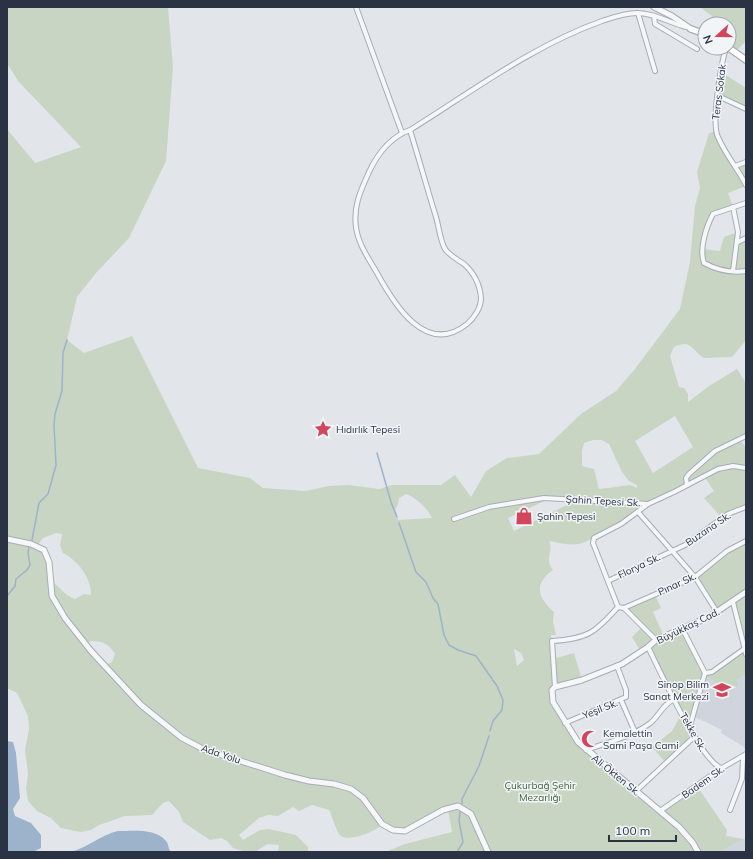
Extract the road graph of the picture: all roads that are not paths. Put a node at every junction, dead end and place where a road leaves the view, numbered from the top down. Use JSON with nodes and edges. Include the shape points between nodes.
{"nodes":[{"id":1,"x":356,"y":7,"type":"edge"},
{"id":2,"x":654,"y":7,"type":"edge"},
{"id":3,"x":638,"y":13,"type":"junction"},
{"id":4,"x":654,"y":16,"type":"junction"},
{"id":5,"x":691,"y":29,"type":"junction"},
{"id":6,"x":697,"y":31,"type":"edge"},
{"id":7,"x":696,"y":49,"type":"dead end"},
{"id":8,"x":737,"y":54,"type":"edge"},
{"id":9,"x":726,"y":56,"type":"edge"},
{"id":10,"x":746,"y":60,"type":"edge"},
{"id":11,"x":656,"y":71,"type":"dead end"},
{"id":12,"x":718,"y":96,"type":"junction"},
{"id":13,"x":746,"y":109,"type":"edge"},
{"id":14,"x":410,"y":130,"type":"junction"},
{"id":15,"x":402,"y":133,"type":"junction"},
{"id":16,"x":746,"y":162,"type":"edge"},
{"id":17,"x":735,"y":166,"type":"junction"},
{"id":18,"x":746,"y":185,"type":"edge"},
{"id":19,"x":746,"y":204,"type":"edge"},
{"id":20,"x":733,"y":207,"type":"junction"},
{"id":21,"x":746,"y":238,"type":"edge"},
{"id":22,"x":738,"y":242,"type":"junction"},
{"id":23,"x":732,"y":271,"type":"junction"},
{"id":24,"x":746,"y":271,"type":"edge"},
{"id":25,"x":746,"y":436,"type":"edge"},
{"id":26,"x":746,"y":468,"type":"edge"},
{"id":27,"x":687,"y":485,"type":"junction"},
{"id":28,"x":648,"y":504,"type":"junction"},
{"id":29,"x":746,"y":507,"type":"edge"},
{"id":30,"x":638,"y":512,"type":"junction"},
{"id":31,"x":454,"y":519,"type":"dead end"},
{"id":32,"x":7,"y":539,"type":"edge"},
{"id":33,"x":746,"y":540,"type":"edge"},
{"id":34,"x":671,"y":552,"type":"junction"},
{"id":35,"x":695,"y":577,"type":"junction"},
{"id":36,"x":608,"y":581,"type":"junction"},
{"id":37,"x":746,"y":592,"type":"edge"},
{"id":38,"x":733,"y":602,"type":"junction"},
{"id":39,"x":618,"y":607,"type":"junction"},
{"id":40,"x":624,"y":608,"type":"junction"},
{"id":41,"x":717,"y":612,"type":"junction"},
{"id":42,"x":682,"y":628,"type":"junction"},
{"id":43,"x":656,"y":640,"type":"junction"},
{"id":44,"x":648,"y":648,"type":"junction"},
{"id":45,"x":745,"y":652,"type":"edge"},
{"id":46,"x":617,"y":666,"type":"junction"},
{"id":47,"x":705,"y":673,"type":"junction"},
{"id":48,"x":555,"y":687,"type":"junction"},
{"id":49,"x":675,"y":699,"type":"junction"},
{"id":50,"x":621,"y":700,"type":"junction"},
{"id":51,"x":564,"y":723,"type":"junction"},
{"id":52,"x":690,"y":727,"type":"junction"},
{"id":53,"x":635,"y":732,"type":"junction"},
{"id":54,"x":694,"y":737,"type":"junction"},
{"id":55,"x":586,"y":750,"type":"junction"},
{"id":56,"x":746,"y":754,"type":"edge"},
{"id":57,"x":722,"y":768,"type":"junction"},
{"id":58,"x":636,"y":791,"type":"junction"},
{"id":59,"x":730,"y":810,"type":"dead end"},
{"id":60,"x":660,"y":811,"type":"junction"},
{"id":61,"x":488,"y":852,"type":"edge"},
{"id":62,"x":698,"y":852,"type":"edge"}],
"edges":[{"from":1,"to":15,"type":"street"},
{"from":2,"to":5,"type":"street"},
{"from":3,"to":4,"type":"street"},
{"from":3,"to":11,"type":"street"},
{"from":3,"to":14,"type":"street","via":[[611,18],[562,38]]},
{"from":4,"to":5,"type":"street"},
{"from":4,"to":7,"type":"street","via":[[655,24]]},
{"from":5,"to":6,"type":"main road"},
{"from":8,"to":10,"type":"main road"},
{"from":9,"to":12,"type":"street","name":"Teras Sokak"},
{"from":12,"to":13,"type":"street"},
{"from":12,"to":17,"type":"street","name":"Teras Sokak","via":[[717,136]]},
{"from":14,"to":15,"type":"street"},
{"from":14,"to":15,"type":"street","via":[[446,249],[474,275],[479,287],[481,300],[476,314],[453,333],[442,334],[419,328],[408,319],[393,301],[358,239],[357,202],[375,160],[385,146]]},
{"from":16,"to":17,"type":"street"},
{"from":17,"to":18,"type":"street"},
{"from":19,"to":20,"type":"street"},
{"from":20,"to":22,"type":"street"},
{"from":20,"to":23,"type":"street","via":[[713,214],[708,222],[702,258],[704,263],[714,269]]},
{"from":21,"to":22,"type":"street"},
{"from":22,"to":23,"type":"street"},
{"from":23,"to":24,"type":"street"},
{"from":25,"to":27,"type":"street","via":[[715,451],[689,474],[686,478]]},
{"from":26,"to":27,"type":"street","name":"Şahin Tepesi Sk.","via":[[733,466],[718,469]]},
{"from":27,"to":28,"type":"street","name":"Şahin Tepesi Sk."},
{"from":28,"to":30,"type":"street"},
{"from":28,"to":31,"type":"street","name":"Şahin Tepesi Sk.","via":[[544,498],[489,507]]},
{"from":29,"to":34,"type":"street","name":"Buzana Sk.","via":[[728,514]]},
{"from":30,"to":34,"type":"street"},
{"from":30,"to":36,"type":"street","via":[[594,538],[593,543]]},
{"from":32,"to":61,"type":"street","name":"Ada Yolu","via":[[31,544],[44,550],[49,562],[52,596],[65,618],[91,651],[141,705],[182,738],[203,749],[285,775],[351,789],[363,798],[382,824],[393,830],[405,831],[443,810],[458,806],[471,814]]},
{"from":33,"to":35,"type":"street","name":"Pınar Sk.","via":[[727,550]]},
{"from":34,"to":35,"type":"street"},
{"from":34,"to":36,"type":"street","name":"Florya Sk."},
{"from":35,"to":40,"type":"street","name":"Pınar Sk."},
{"from":35,"to":41,"type":"street"},
{"from":36,"to":39,"type":"street"},
{"from":37,"to":38,"type":"street","name":"Büyükkaş Cad."},
{"from":38,"to":41,"type":"street","name":"Büyükkaş Cad."},
{"from":38,"to":45,"type":"street"},
{"from":39,"to":40,"type":"street"},
{"from":39,"to":48,"type":"street","via":[[591,634],[552,641]]},
{"from":40,"to":43,"type":"street"},
{"from":41,"to":42,"type":"street","name":"Büyükkaş Cad."},
{"from":42,"to":43,"type":"street","name":"Büyükkaş Cad."},
{"from":42,"to":47,"type":"street"},
{"from":43,"to":44,"type":"street","name":"Büyükkaş Cad."},
{"from":44,"to":46,"type":"street","name":"Büyükkaş Cad."},
{"from":44,"to":49,"type":"street","name":"Tekke Sk."},
{"from":45,"to":47,"type":"street","via":[[712,672]]},
{"from":46,"to":48,"type":"street","name":"Büyükkaş Cad.","via":[[582,680]]},
{"from":46,"to":50,"type":"street","name":"Yeşil Sk.","via":[[627,693]]},
{"from":47,"to":52,"type":"street"},
{"from":48,"to":51,"type":"street","name":"Ali Ökten Sk.","via":[[552,690],[553,702]]},
{"from":49,"to":52,"type":"street","name":"Tekke Sk."},
{"from":49,"to":53,"type":"street","via":[[666,704],[649,724]]},
{"from":50,"to":51,"type":"street","name":"Yeşil Sk."},
{"from":50,"to":53,"type":"street"},
{"from":51,"to":55,"type":"street","name":"Ali Ökten Sk."},
{"from":52,"to":54,"type":"street","name":"Tekke Sk."},
{"from":53,"to":55,"type":"street"},
{"from":54,"to":57,"type":"street","name":"Tekke Sk.","via":[[710,761]]},
{"from":54,"to":58,"type":"street"},
{"from":55,"to":58,"type":"street","name":"Ali Ökten Sk."},
{"from":56,"to":57,"type":"street","name":"Badem Sk."},
{"from":56,"to":59,"type":"street","via":[[743,759],[742,779]]},
{"from":57,"to":60,"type":"street","name":"Badem Sk."},
{"from":58,"to":60,"type":"street","name":"Ali Ökten Sk."},
{"from":60,"to":62,"type":"street","name":"Ali Ökten Sk.","via":[[686,835]]}]}
